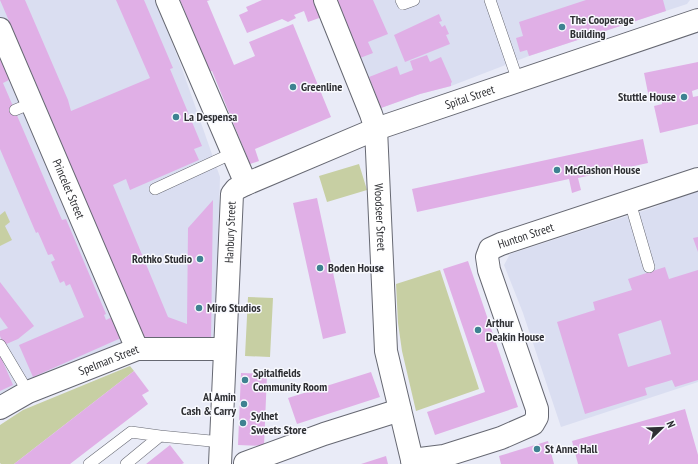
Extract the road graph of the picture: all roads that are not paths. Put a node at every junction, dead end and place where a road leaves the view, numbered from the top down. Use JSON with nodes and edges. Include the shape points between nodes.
{"nodes":[{"id":1,"x":167,"y":0,"type":"edge"},
{"id":2,"x":325,"y":0,"type":"edge"},
{"id":3,"x":401,"y":0,"type":"edge"},
{"id":4,"x":414,"y":0,"type":"edge"},
{"id":5,"x":490,"y":0,"type":"edge"},
{"id":6,"x":698,"y":20,"type":"edge"},
{"id":7,"x":0,"y":30,"type":"edge"},
{"id":8,"x":518,"y":81,"type":"junction"},
{"id":9,"x":376,"y":130,"type":"junction"},
{"id":10,"x":233,"y":153,"type":"junction"},
{"id":11,"x":698,"y":179,"type":"edge"},
{"id":12,"x":246,"y":184,"type":"junction"},
{"id":13,"x":155,"y":188,"type":"dead end"},
{"id":14,"x":630,"y":202,"type":"junction"},
{"id":15,"x":649,"y":268,"type":"dead end"},
{"id":16,"x":0,"y":345,"type":"edge"},
{"id":17,"x":137,"y":349,"type":"junction"},
{"id":18,"x":225,"y":349,"type":"junction"},
{"id":19,"x":28,"y":392,"type":"junction"},
{"id":20,"x":0,"y":408,"type":"edge"},
{"id":21,"x":400,"y":410,"type":"junction"},
{"id":22,"x":160,"y":436,"type":"junction"},
{"id":23,"x":221,"y":442,"type":"junction"},
{"id":24,"x":413,"y":462,"type":"edge"},
{"id":25,"x":245,"y":463,"type":"dead end"},
{"id":26,"x":89,"y":464,"type":"edge"},
{"id":27,"x":126,"y":464,"type":"edge"},
{"id":28,"x":220,"y":464,"type":"edge"}],
"edges":[{"from":1,"to":10,"type":"street"},
{"from":2,"to":9,"type":"street","name":"Woodseer Street"},
{"from":3,"to":4,"type":"lane","via":[[403,4]]},
{"from":5,"to":8,"type":"lane"},
{"from":6,"to":8,"type":"street","name":"Spital Street"},
{"from":7,"to":17,"type":"street","name":"Princelet Street","via":[[24,107]]},
{"from":8,"to":9,"type":"street","name":"Spital Street"},
{"from":9,"to":12,"type":"street","name":"Spital Street"},
{"from":9,"to":21,"type":"street","name":"Woodseer Street","via":[[386,351]]},
{"from":10,"to":12,"type":"street"},
{"from":10,"to":13,"type":"lane"},
{"from":11,"to":14,"type":"street","name":"Hunton Street"},
{"from":12,"to":18,"type":"street","name":"Hanbury Street","via":[[232,194]]},
{"from":14,"to":15,"type":"lane"},
{"from":14,"to":24,"type":"street","name":"Hunton Street","via":[[490,249],[487,257],[489,270],[537,409],[537,417],[533,424],[501,438],[444,456]]},
{"from":16,"to":19,"type":"lane"},
{"from":17,"to":18,"type":"street","name":"Spelman Street"},
{"from":17,"to":19,"type":"street","name":"Spelman Street"},
{"from":18,"to":23,"type":"street","name":"Hanbury Street"},
{"from":19,"to":20,"type":"street","name":"Spelman Street"},
{"from":21,"to":24,"type":"street","name":"Woodseer Street"},
{"from":21,"to":25,"type":"street"},
{"from":22,"to":23,"type":"lane"},
{"from":22,"to":26,"type":"lane","via":[[131,432]]},
{"from":22,"to":27,"type":"lane"},
{"from":23,"to":28,"type":"street","name":"Hanbury Street"}]}
